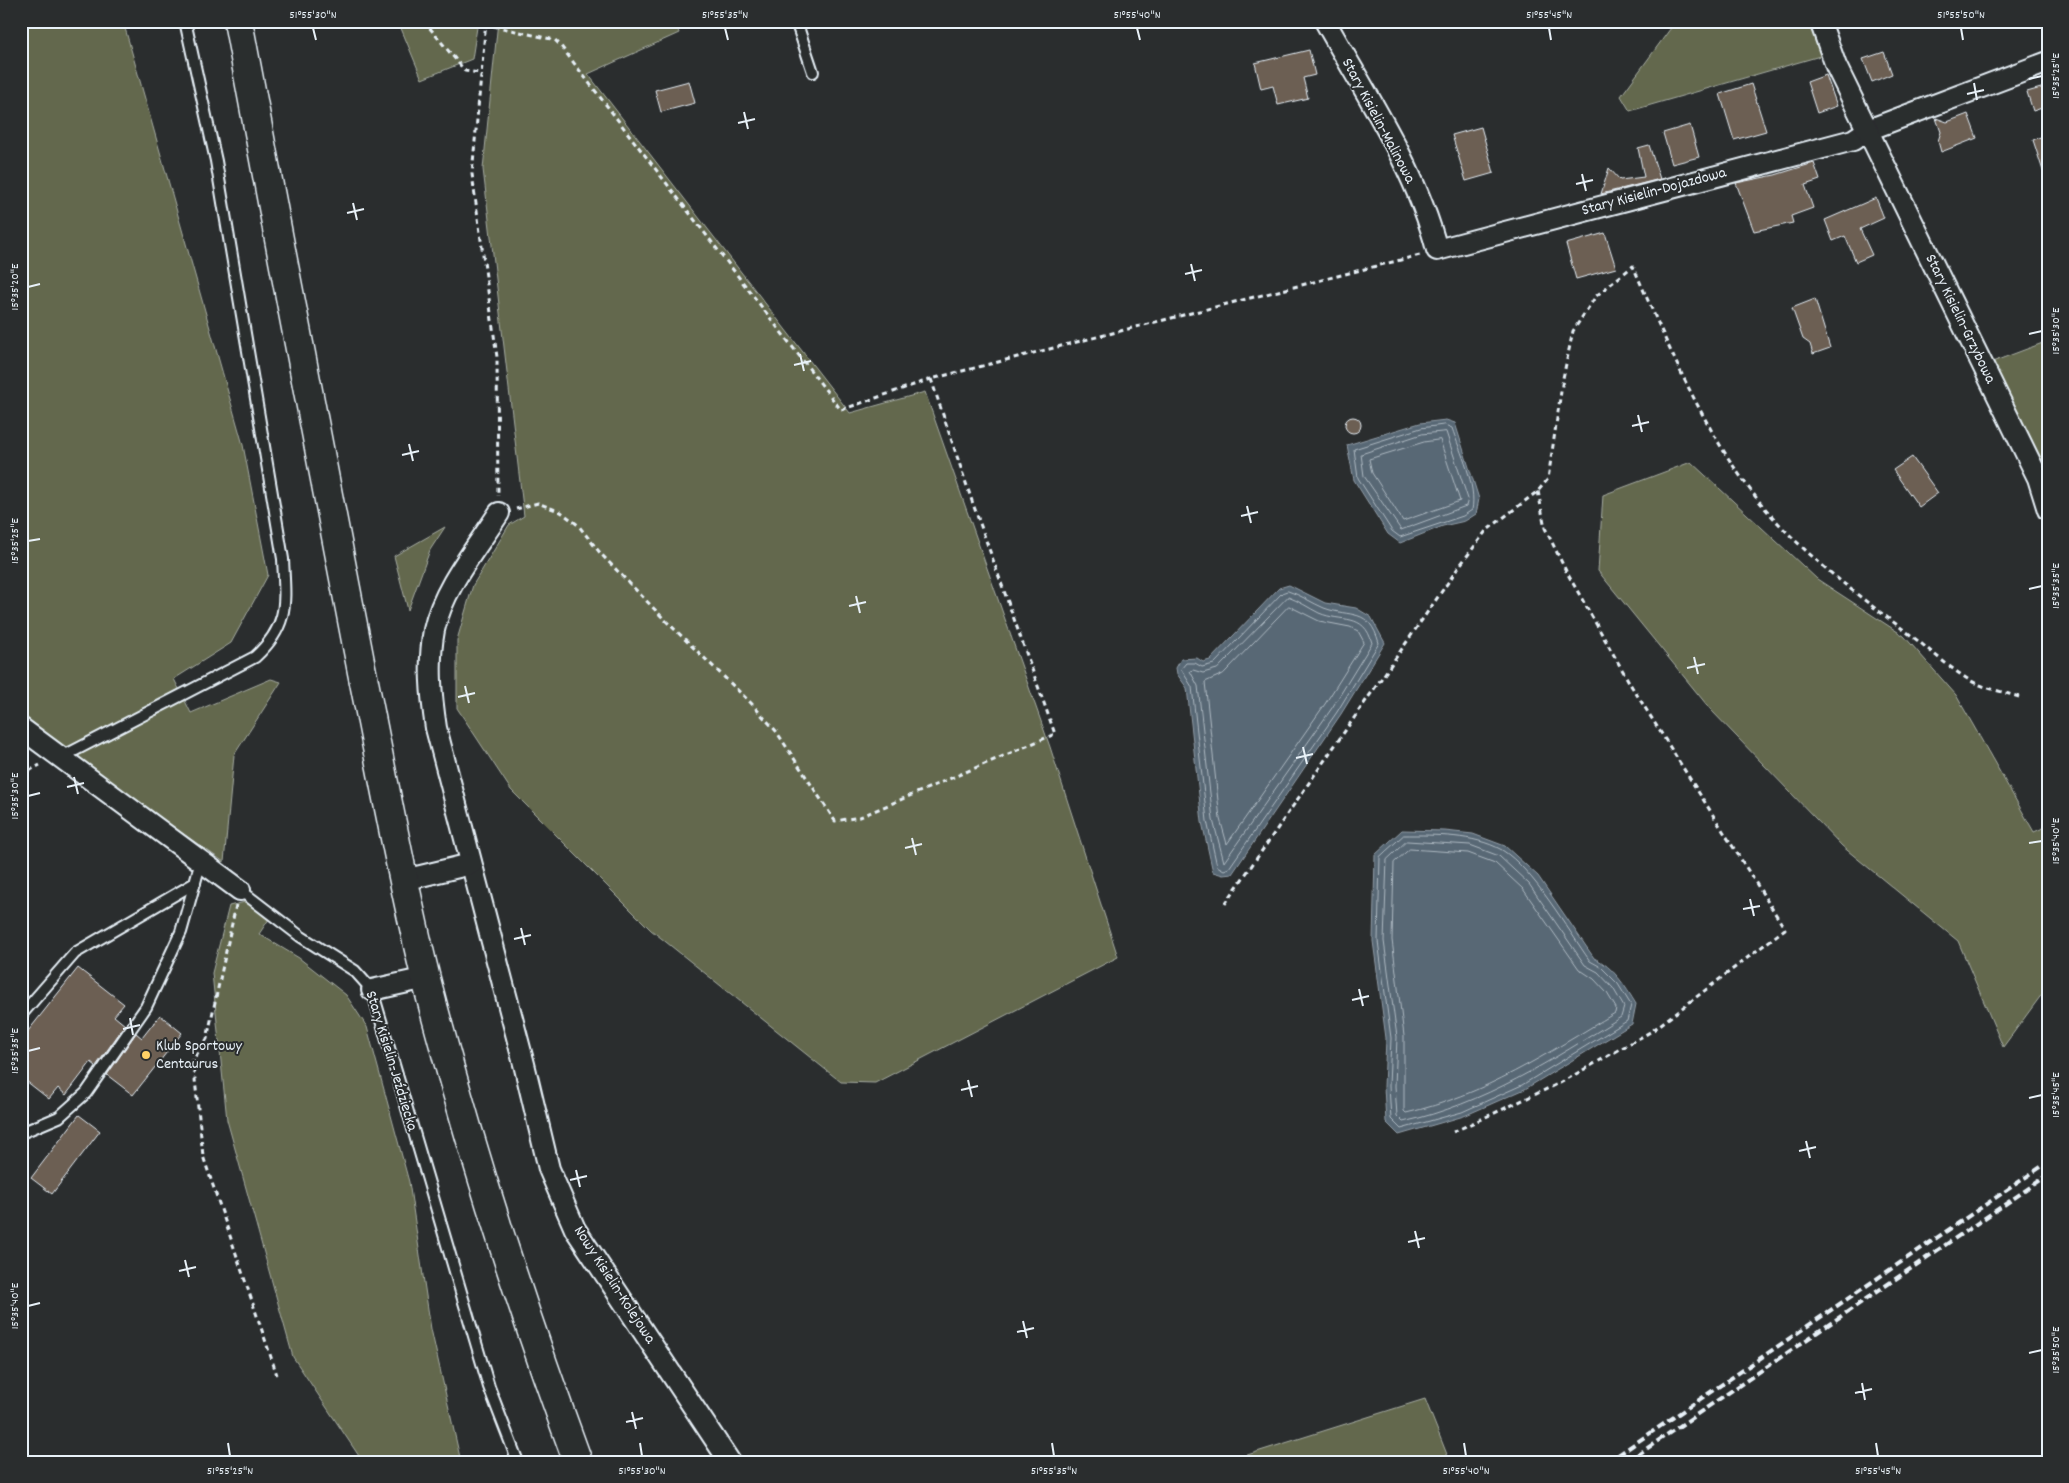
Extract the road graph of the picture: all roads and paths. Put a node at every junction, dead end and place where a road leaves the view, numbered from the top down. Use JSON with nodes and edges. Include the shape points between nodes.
{"nodes":[{"id":1,"x":185,"y":21,"type":"edge"},
{"id":2,"x":238,"y":21,"type":"edge"},
{"id":3,"x":424,"y":21,"type":"edge"},
{"id":4,"x":796,"y":21,"type":"edge"},
{"id":5,"x":1325,"y":21,"type":"edge"},
{"id":6,"x":1820,"y":21,"type":"edge"},
{"id":7,"x":486,"y":23,"type":"edge"},
{"id":8,"x":2048,"y":62,"type":"edge"},
{"id":9,"x":813,"y":72,"type":"dead end"},
{"id":10,"x":480,"y":73,"type":"junction"},
{"id":11,"x":1868,"y":130,"type":"junction"},
{"id":12,"x":1437,"y":250,"type":"junction"},
{"id":13,"x":932,"y":379,"type":"junction"},
{"id":14,"x":1538,"y":491,"type":"junction"},
{"id":15,"x":2048,"y":510,"type":"edge"},
{"id":16,"x":498,"y":514,"type":"junction"},
{"id":17,"x":2022,"y":698,"type":"dead end"},
{"id":18,"x":21,"y":728,"type":"edge"},
{"id":19,"x":59,"y":758,"type":"junction"},
{"id":20,"x":202,"y":861,"type":"junction"},
{"id":21,"x":471,"y":864,"type":"junction"},
{"id":22,"x":404,"y":880,"type":"junction"},
{"id":23,"x":195,"y":883,"type":"junction"},
{"id":24,"x":240,"y":890,"type":"junction"},
{"id":25,"x":1225,"y":904,"type":"dead end"},
{"id":26,"x":426,"y":978,"type":"junction"},
{"id":27,"x":372,"y":990,"type":"junction"},
{"id":28,"x":21,"y":1015,"type":"edge"},
{"id":29,"x":1453,"y":1132,"type":"dead end"},
{"id":30,"x":21,"y":1133,"type":"edge"},
{"id":31,"x":277,"y":1375,"type":"dead end"},
{"id":32,"x":518,"y":1462,"type":"edge"},
{"id":33,"x":578,"y":1462,"type":"edge"},
{"id":34,"x":730,"y":1462,"type":"edge"}],
"edges":[{"from":1,"to":19,"type":"lane","via":[[216,161],[281,549],[286,607],[272,642],[255,656]]},
{"from":2,"to":22,"type":"main road","via":[[327,495]]},
{"from":3,"to":10,"type":"path","via":[[465,71]]},
{"from":4,"to":9,"type":"lane"},
{"from":5,"to":12,"type":"street","name":"Stary Kisielin-Malinowa","via":[[1406,168]]},
{"from":6,"to":11,"type":"street","via":[[1836,66]]},
{"from":7,"to":10,"type":"path"},
{"from":7,"to":13,"type":"path","via":[[555,40],[560,45],[842,410]]},
{"from":8,"to":11,"type":"street","name":"Stary Kisielin-Dojazdowa"},
{"from":10,"to":16,"type":"path","via":[[472,174],[497,357]]},
{"from":11,"to":12,"type":"street","name":"Stary Kisielin-Dojazdowa","via":[[1853,140]]},
{"from":11,"to":15,"type":"street","name":"Stary Kisielin-Grzybowa","via":[[2038,478]]},
{"from":12,"to":13,"type":"path"},
{"from":13,"to":16,"type":"path","via":[[1054,734],[860,817],[835,821],[776,731],[601,554],[578,524],[561,512],[538,504]]},
{"from":14,"to":17,"type":"path","via":[[1548,479],[1573,331],[1596,296],[1633,266],[1662,335],[1721,448],[1755,497],[1806,550],[1859,596],[1966,679]]},
{"from":14,"to":25,"type":"path","via":[[1486,532],[1463,560]]},
{"from":14,"to":29,"type":"path","via":[[1545,528],[1571,579],[1632,687],[1785,929],[1652,1031],[1560,1083]]},
{"from":16,"to":21,"type":"street","name":"Nowy Kisielin-Kolejowa","via":[[449,592],[434,628],[430,663],[436,728]]},
{"from":18,"to":19,"type":"street","name":"Stary Kisielin-Jeździecka"},
{"from":19,"to":20,"type":"street","name":"Stary Kisielin-Jeździecka"},
{"from":20,"to":23,"type":"lane"},
{"from":20,"to":24,"type":"street","name":"Stary Kisielin-Jeździecka"},
{"from":21,"to":22,"type":"street"},
{"from":21,"to":34,"type":"street","name":"Nowy Kisielin-Kolejowa","via":[[549,1169],[575,1229]]},
{"from":22,"to":26,"type":"main road"},
{"from":23,"to":28,"type":"lane","via":[[75,953]]},
{"from":23,"to":30,"type":"lane","via":[[181,932],[146,1007],[86,1093],[59,1117]]},
{"from":24,"to":27,"type":"lane","name":"Stary Kisielin-Jeździecka","via":[[300,936],[355,971]]},
{"from":24,"to":31,"type":"path","via":[[207,1039],[193,1060],[203,1156]]},
{"from":26,"to":27,"type":"street"},
{"from":26,"to":33,"type":"main road","via":[[468,1132],[547,1379]]},
{"from":27,"to":32,"type":"lane","name":"Stary Kisielin-Jeździecka","via":[[489,1387]]}]}
